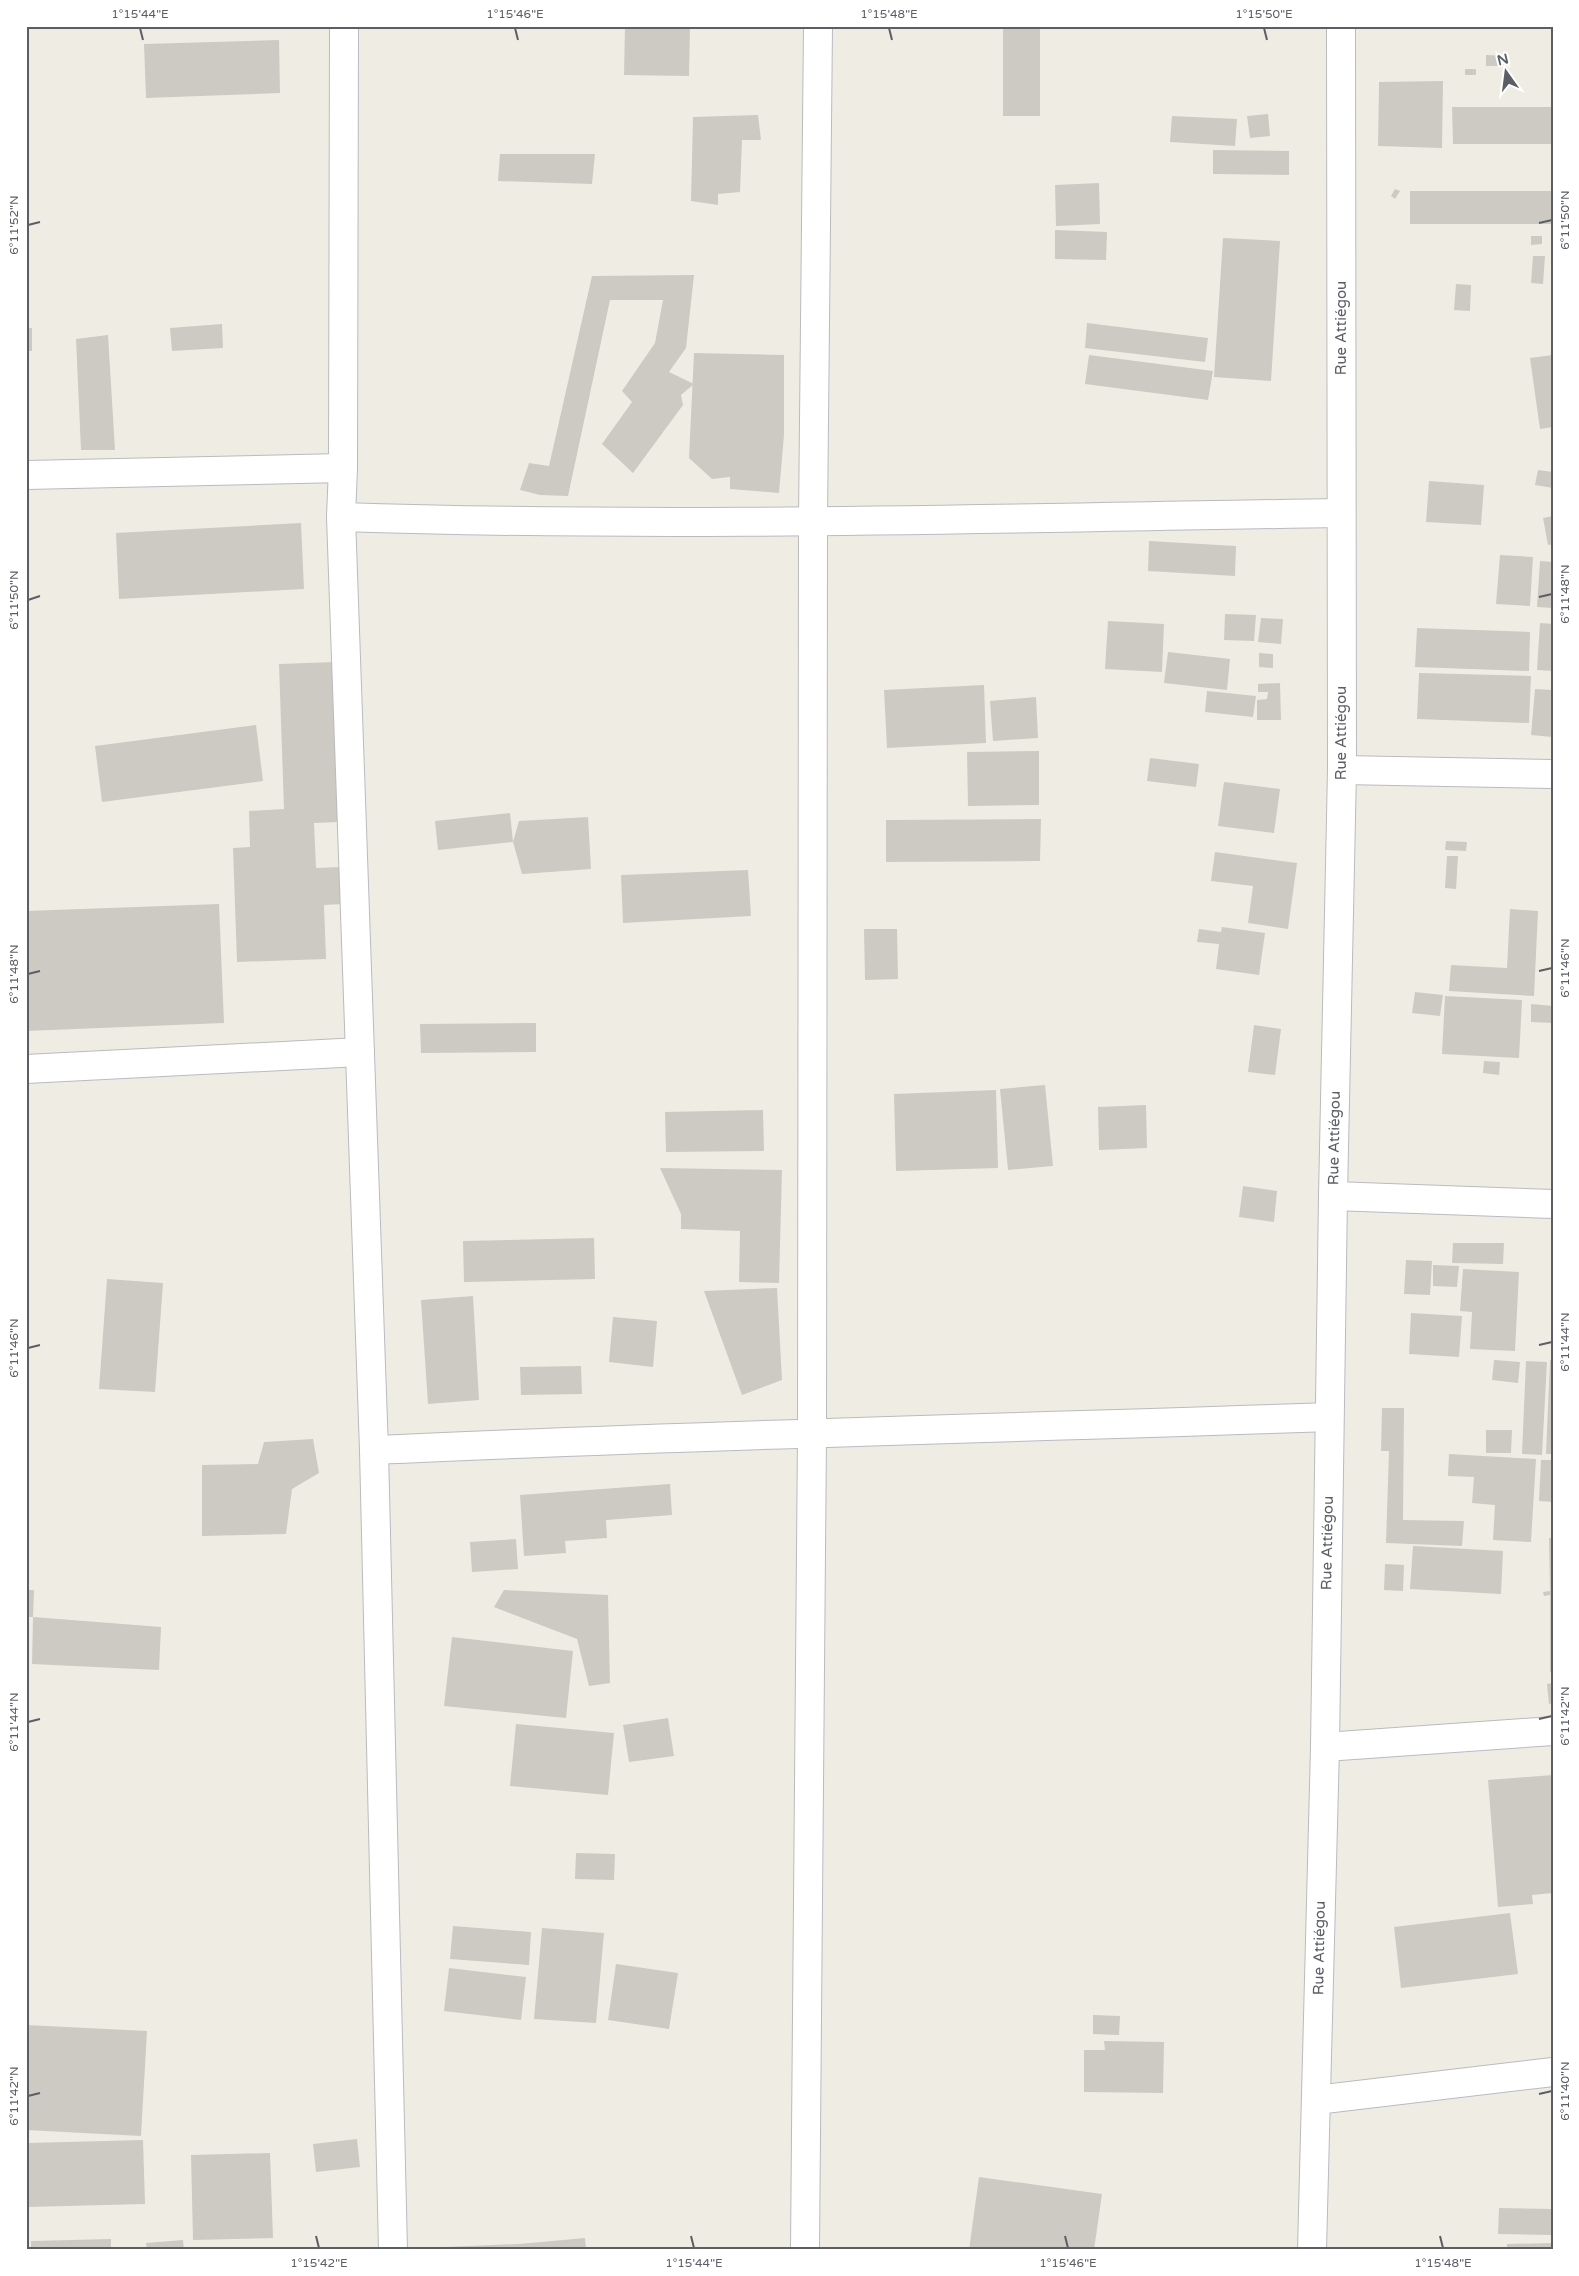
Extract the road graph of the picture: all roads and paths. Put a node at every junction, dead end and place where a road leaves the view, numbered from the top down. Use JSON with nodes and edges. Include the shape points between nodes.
{"nodes":[{"id":1,"x":344,"y":26,"type":"edge"},
{"id":2,"x":818,"y":26,"type":"edge"},
{"id":3,"x":1341,"y":26,"type":"edge"},
{"id":4,"x":343,"y":468,"type":"junction"},
{"id":5,"x":26,"y":475,"type":"edge"},
{"id":6,"x":1341,"y":513,"type":"junction"},
{"id":7,"x":341,"y":517,"type":"junction"},
{"id":8,"x":813,"y":521,"type":"junction"},
{"id":9,"x":1342,"y":770,"type":"junction"},
{"id":10,"x":1553,"y":774,"type":"edge"},
{"id":11,"x":360,"y":1052,"type":"junction"},
{"id":12,"x":26,"y":1068,"type":"edge"},
{"id":13,"x":1333,"y":1196,"type":"junction"},
{"id":14,"x":1553,"y":1204,"type":"edge"},
{"id":15,"x":1329,"y":1417,"type":"junction"},
{"id":16,"x":812,"y":1435,"type":"junction"},
{"id":17,"x":374,"y":1450,"type":"junction"},
{"id":18,"x":1553,"y":1731,"type":"edge"},
{"id":19,"x":1325,"y":1747,"type":"junction"},
{"id":20,"x":1553,"y":2072,"type":"edge"},
{"id":21,"x":1316,"y":2100,"type":"junction"},
{"id":22,"x":393,"y":2250,"type":"edge"},
{"id":23,"x":805,"y":2250,"type":"edge"},
{"id":24,"x":1312,"y":2250,"type":"edge"}],
"edges":[{"from":1,"to":4,"type":"street"},
{"from":2,"to":8,"type":"street"},
{"from":3,"to":6,"type":"street","name":"Rue Attiégou"},
{"from":4,"to":5,"type":"street"},
{"from":4,"to":7,"type":"street"},
{"from":6,"to":8,"type":"street"},
{"from":6,"to":9,"type":"street","name":"Rue Attiégou"},
{"from":7,"to":8,"type":"street"},
{"from":7,"to":11,"type":"street"},
{"from":8,"to":16,"type":"street"},
{"from":9,"to":10,"type":"street"},
{"from":9,"to":13,"type":"street","name":"Rue Attiégou"},
{"from":11,"to":12,"type":"street"},
{"from":11,"to":17,"type":"street"},
{"from":13,"to":14,"type":"street"},
{"from":13,"to":15,"type":"street","name":"Rue Attiégou"},
{"from":15,"to":16,"type":"street"},
{"from":15,"to":19,"type":"street","name":"Rue Attiégou"},
{"from":16,"to":17,"type":"street","via":[[628,1438]]},
{"from":16,"to":23,"type":"street"},
{"from":17,"to":22,"type":"street"},
{"from":18,"to":19,"type":"street"},
{"from":19,"to":21,"type":"street","name":"Rue Attiégou"},
{"from":20,"to":21,"type":"street"},
{"from":21,"to":24,"type":"street","name":"Rue Attiégou"}]}
